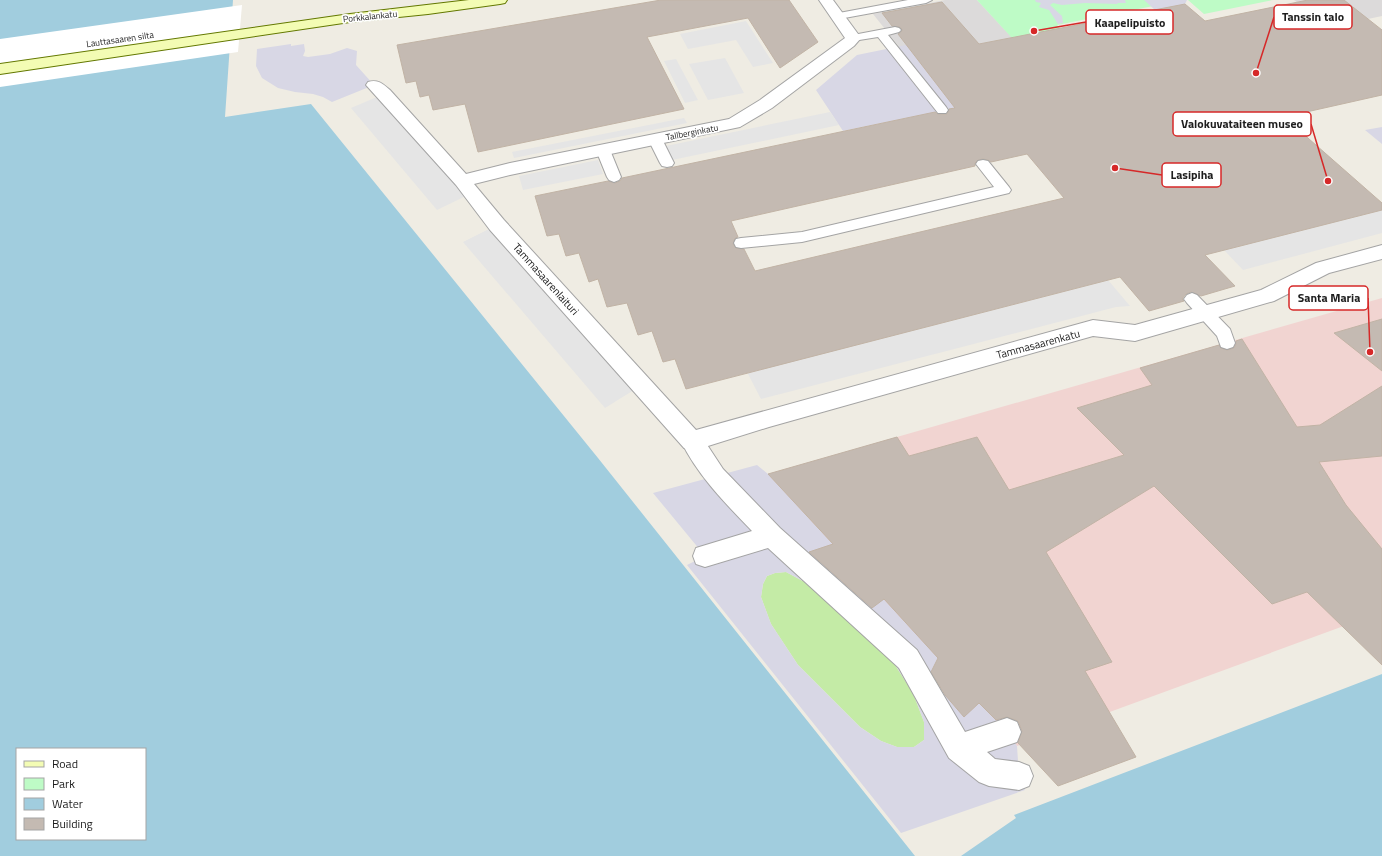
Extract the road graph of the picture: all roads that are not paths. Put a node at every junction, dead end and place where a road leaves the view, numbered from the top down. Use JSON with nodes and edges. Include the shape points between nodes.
{"nodes":[{"id":1,"x":392,"y":0,"type":"edge"},
{"id":2,"x":500,"y":0,"type":"edge"},
{"id":3,"x":826,"y":0,"type":"edge"},
{"id":4,"x":926,"y":0,"type":"edge"},
{"id":5,"x":839,"y":16,"type":"junction"},
{"id":6,"x":240,"y":28,"type":"junction"},
{"id":7,"x":895,"y":30,"type":"dead end"},
{"id":8,"x":881,"y":33,"type":"junction"},
{"id":9,"x":853,"y":38,"type":"junction"},
{"id":10,"x":0,"y":56,"type":"edge"},
{"id":11,"x":0,"y":69,"type":"edge"},
{"id":12,"x":374,"y":85,"type":"dead end"},
{"id":13,"x":942,"y":110,"type":"dead end"},
{"id":14,"x":655,"y":139,"type":"junction"},
{"id":15,"x":603,"y":150,"type":"junction"},
{"id":16,"x":667,"y":163,"type":"dead end"},
{"id":17,"x":983,"y":164,"type":"dead end"},
{"id":18,"x":614,"y":177,"type":"dead end"},
{"id":19,"x":462,"y":181,"type":"junction"},
{"id":20,"x":741,"y":243,"type":"dead end"},
{"id":21,"x":1382,"y":252,"type":"edge"},
{"id":22,"x":1199,"y":306,"type":"junction"},
{"id":23,"x":1227,"y":343,"type":"dead end"},
{"id":24,"x":692,"y":441,"type":"junction"},
{"id":25,"x":772,"y":536,"type":"junction"},
{"id":26,"x":705,"y":556,"type":"dead end"},
{"id":27,"x":1008,"y":732,"type":"dead end"},
{"id":28,"x":959,"y":748,"type":"junction"},
{"id":29,"x":1019,"y":776,"type":"dead end"}],
"edges":[{"from":1,"to":6,"type":"main road","name":"Porkkalankatu"},
{"from":2,"to":6,"type":"main road","name":"Porkkalankatu","via":[[428,10]]},
{"from":3,"to":5,"type":"street"},
{"from":4,"to":5,"type":"lane"},
{"from":5,"to":9,"type":"street"},
{"from":6,"to":10,"type":"main road","name":"Lauttasaaren silta"},
{"from":6,"to":11,"type":"main road","name":"Lauttasaaren silta"},
{"from":7,"to":8,"type":"lane"},
{"from":8,"to":9,"type":"lane"},
{"from":8,"to":13,"type":"lane"},
{"from":9,"to":14,"type":"street","name":"Tallberginkatu","via":[[766,104],[734,123]]},
{"from":12,"to":19,"type":"street","name":"Tammasaarenlaituri"},
{"from":14,"to":15,"type":"street","name":"Tallberginkatu"},
{"from":14,"to":16,"type":"lane"},
{"from":15,"to":18,"type":"lane"},
{"from":15,"to":19,"type":"street","name":"Tallberginkatu"},
{"from":17,"to":20,"type":"lane","via":[[1004,190],[802,237]]},
{"from":19,"to":24,"type":"street","name":"Tammasaarenlaituri","via":[[497,225]]},
{"from":21,"to":22,"type":"street","name":"Tammasaarenkatu","via":[[1323,268],[1267,296]]},
{"from":22,"to":23,"type":"lane","via":[[1224,333]]},
{"from":22,"to":24,"type":"street","name":"Tammasaarenkatu","via":[[1135,333],[1093,328]]},
{"from":24,"to":25,"type":"street","name":"Tammasaarenlaituri","via":[[715,476]]},
{"from":25,"to":26,"type":"street"},
{"from":25,"to":28,"type":"street","name":"Tammasaarenlaituri","via":[[908,659]]},
{"from":27,"to":28,"type":"street"},
{"from":28,"to":29,"type":"street","via":[[990,772]]}]}
